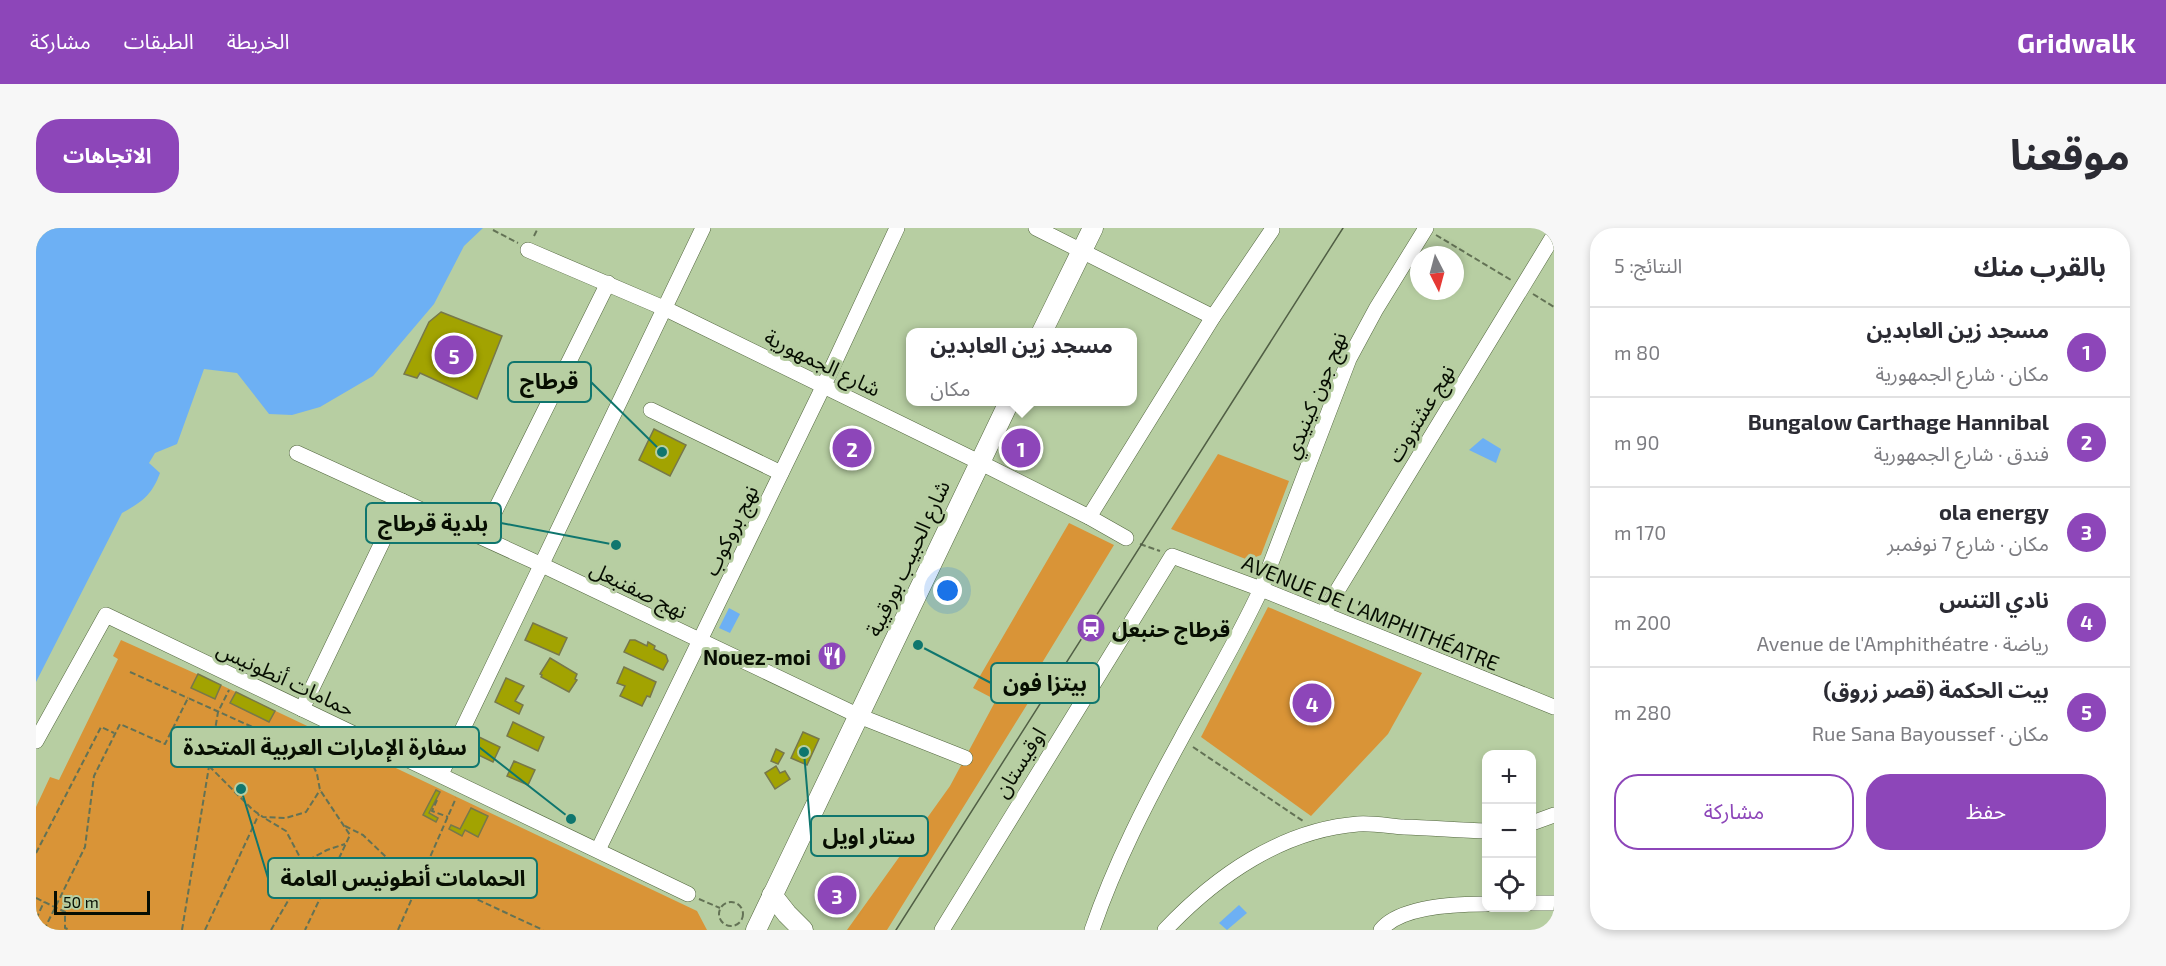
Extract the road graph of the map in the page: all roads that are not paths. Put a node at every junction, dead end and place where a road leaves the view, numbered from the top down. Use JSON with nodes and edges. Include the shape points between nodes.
{"nodes":[{"id":1,"x":703,"y":228,"type":"edge"},
{"id":2,"x":897,"y":228,"type":"edge"},
{"id":3,"x":1036,"y":228,"type":"edge"},
{"id":4,"x":1093,"y":228,"type":"edge"},
{"id":5,"x":1426,"y":228,"type":"edge"},
{"id":6,"x":1272,"y":230,"type":"edge"},
{"id":7,"x":1554,"y":235,"type":"edge"},
{"id":8,"x":528,"y":250,"type":"dead end"},
{"id":9,"x":1082,"y":252,"type":"junction"},
{"id":10,"x":608,"y":283,"type":"junction"},
{"id":11,"x":666,"y":309,"type":"junction"},
{"id":12,"x":1213,"y":316,"type":"junction"},
{"id":13,"x":1044,"y":328,"type":"edge"},
{"id":14,"x":824,"y":385,"type":"junction"},
{"id":15,"x":1007,"y":406,"type":"edge"},
{"id":16,"x":651,"y":410,"type":"dead end"},
{"id":17,"x":297,"y":453,"type":"dead end"},
{"id":18,"x":980,"y":462,"type":"junction"},
{"id":19,"x":781,"y":473,"type":"junction"},
{"id":20,"x":402,"y":501,"type":"junction"},
{"id":21,"x":1089,"y":517,"type":"junction"},
{"id":22,"x":482,"y":537,"type":"junction"},
{"id":23,"x":1126,"y":538,"type":"road end"},
{"id":24,"x":1172,"y":556,"type":"joint"},
{"id":25,"x":542,"y":565,"type":"junction"},
{"id":26,"x":1261,"y":589,"type":"junction"},
{"id":27,"x":1323,"y":614,"type":"junction"},
{"id":28,"x":699,"y":641,"type":"junction"},
{"id":29,"x":1554,"y":707,"type":"edge"},
{"id":30,"x":302,"y":709,"type":"junction"},
{"id":31,"x":859,"y":716,"type":"junction"},
{"id":32,"x":36,"y":741,"type":"edge"},
{"id":33,"x":965,"y":758,"type":"dead end"},
{"id":34,"x":441,"y":774,"type":"junction"},
{"id":35,"x":1554,"y":815,"type":"edge"},
{"id":36,"x":1536,"y":822,"type":"edge"},
{"id":37,"x":1482,"y":831,"type":"edge"},
{"id":38,"x":598,"y":850,"type":"junction"},
{"id":39,"x":688,"y":894,"type":"road end"},
{"id":40,"x":772,"y":895,"type":"junction"},
{"id":41,"x":1536,"y":903,"type":"edge"},
{"id":42,"x":1554,"y":903,"type":"edge"},
{"id":43,"x":1482,"y":904,"type":"edge"},
{"id":44,"x":756,"y":930,"type":"edge"},
{"id":45,"x":803,"y":930,"type":"edge"},
{"id":46,"x":942,"y":930,"type":"edge"},
{"id":47,"x":1092,"y":930,"type":"edge"},
{"id":48,"x":1165,"y":930,"type":"edge"},
{"id":49,"x":1381,"y":930,"type":"edge"}],
"edges":[{"from":1,"to":11,"type":"street"},
{"from":2,"to":14,"type":"street","name":"نهج بروكوب"},
{"from":3,"to":9,"type":"street"},
{"from":4,"to":9,"type":"main road"},
{"from":5,"to":26,"type":"street","name":"نهج جون كينيدي","via":[[1349,358]]},
{"from":6,"to":12,"type":"street"},
{"from":7,"to":27,"type":"street","name":"نهج عشتروت"},
{"from":8,"to":10,"type":"street","name":"شارع الجمهورية"},
{"from":9,"to":12,"type":"street"},
{"from":9,"to":13,"type":"main road"},
{"from":10,"to":11,"type":"street","name":"شارع الجمهورية"},
{"from":10,"to":22,"type":"street"},
{"from":11,"to":14,"type":"street","name":"شارع الجمهورية"},
{"from":11,"to":25,"type":"street"},
{"from":12,"to":21,"type":"street"},
{"from":14,"to":18,"type":"street","name":"شارع الجمهورية"},
{"from":14,"to":19,"type":"street","name":"نهج بروكوب"},
{"from":15,"to":18,"type":"main road","name":"شارع الحبيب بورقيبة"},
{"from":16,"to":19,"type":"street"},
{"from":17,"to":20,"type":"street","name":"نهج صفنبعل"},
{"from":18,"to":21,"type":"street","name":"شارع الجمهورية"},
{"from":18,"to":31,"type":"main road","name":"شارع الحبيب بورقيبة"},
{"from":19,"to":28,"type":"street","name":"نهج بروكوب"},
{"from":20,"to":22,"type":"street","name":"نهج صفنبعل"},
{"from":20,"to":30,"type":"street"},
{"from":21,"to":23,"type":"street","name":"شارع الجمهورية"},
{"from":22,"to":25,"type":"street","name":"نهج صفنبعل"},
{"from":24,"to":26,"type":"street","name":"AVENUE DE L'AMPHITHÉATRE"},
{"from":24,"to":46,"type":"street","name":"اوقيستان"},
{"from":25,"to":28,"type":"street","name":"نهج صفنبعل"},
{"from":25,"to":34,"type":"street"},
{"from":26,"to":27,"type":"street","name":"AVENUE DE L'AMPHITHÉATRE"},
{"from":26,"to":47,"type":"street","name":"نهج جون كينيدي","via":[[1133,830]]},
{"from":27,"to":29,"type":"street","name":"AVENUE DE L'AMPHITHÉATRE"},
{"from":28,"to":31,"type":"street","name":"نهج صفنبعل"},
{"from":28,"to":38,"type":"street","name":"نهج بروكوب"},
{"from":30,"to":32,"type":"street","name":"حمامات أنطونيس","via":[[106,615]]},
{"from":30,"to":34,"type":"street","name":"حمامات أنطونيس"},
{"from":31,"to":33,"type":"street","name":"نهج صفنبعل"},
{"from":31,"to":40,"type":"main road","name":"شارع الحبيب بورقيبة"},
{"from":34,"to":38,"type":"street","name":"حمامات أنطونيس"},
{"from":35,"to":36,"type":"street"},
{"from":37,"to":48,"type":"street","via":[[1360,824],[1295,837],[1240,866]]},
{"from":38,"to":39,"type":"street","name":"حمامات أنطونيس"},
{"from":40,"to":44,"type":"main road","name":"شارع الحبيب بورقيبة"},
{"from":40,"to":45,"type":"main road"},
{"from":41,"to":42,"type":"street"},
{"from":43,"to":49,"type":"street","via":[[1413,912]]}]}
